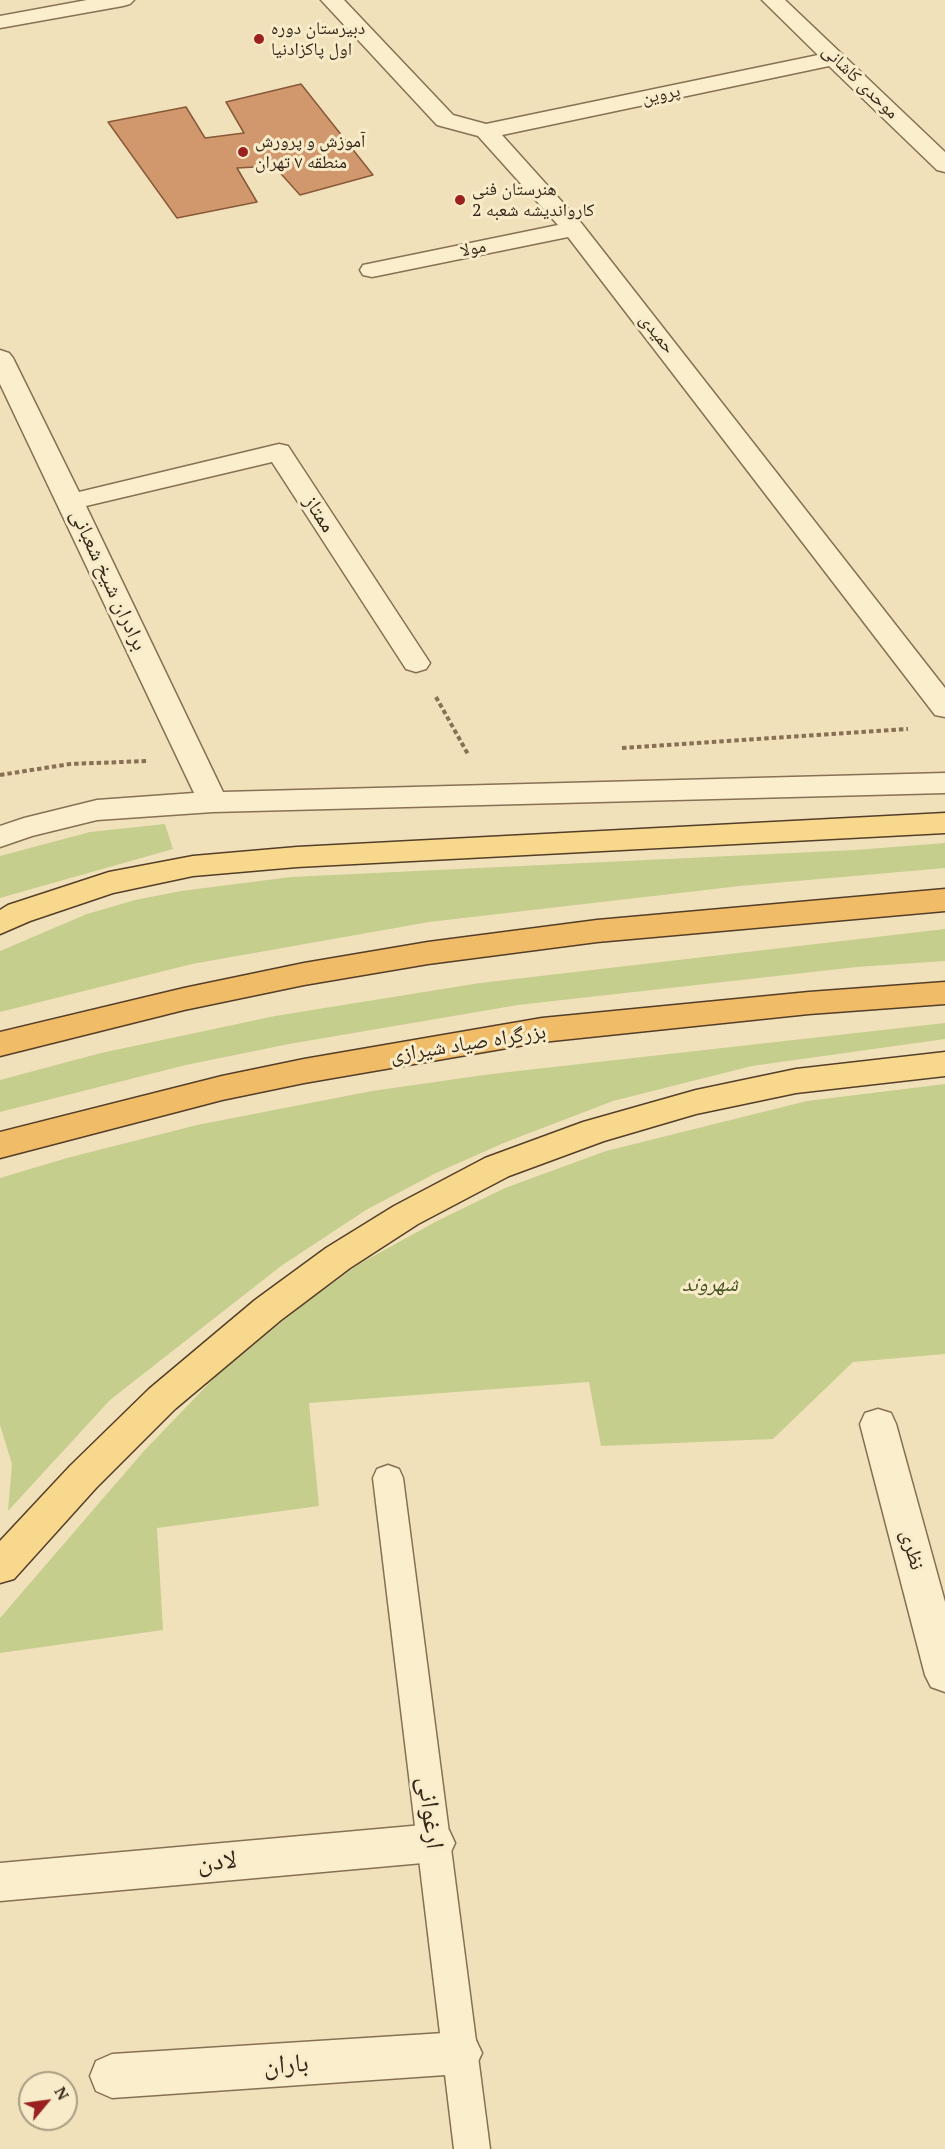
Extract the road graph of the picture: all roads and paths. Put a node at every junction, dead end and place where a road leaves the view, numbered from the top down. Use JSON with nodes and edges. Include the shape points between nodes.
{"nodes":[{"id":1,"x":123,"y":0,"type":"edge"},
{"id":2,"x":332,"y":0,"type":"edge"},
{"id":3,"x":773,"y":0,"type":"edge"},
{"id":4,"x":0,"y":22,"type":"edge"},
{"id":5,"x":836,"y":58,"type":"junction"},
{"id":6,"x":486,"y":131,"type":"junction"},
{"id":7,"x":945,"y":165,"type":"edge"},
{"id":8,"x":573,"y":229,"type":"junction"},
{"id":9,"x":372,"y":270,"type":"dead end"},
{"id":10,"x":0,"y":358,"type":"edge"},
{"id":11,"x":71,"y":502,"type":"junction"},
{"id":12,"x":416,"y":663,"type":"joint"},
{"id":13,"x":945,"y":708,"type":"edge"},
{"id":14,"x":909,"y":729,"type":"dead end"},
{"id":15,"x":613,"y":748,"type":"dead end"},
{"id":16,"x":471,"y":758,"type":"dead end"},
{"id":17,"x":192,"y":760,"type":"junction"},
{"id":18,"x":0,"y":775,"type":"edge"},
{"id":19,"x":945,"y":783,"type":"edge"},
{"id":20,"x":213,"y":802,"type":"junction"},
{"id":21,"x":945,"y":823,"type":"edge"},
{"id":22,"x":0,"y":837,"type":"edge"},
{"id":23,"x":945,"y":900,"type":"edge"},
{"id":24,"x":9,"y":918,"type":"edge"},
{"id":25,"x":945,"y":993,"type":"edge"},
{"id":26,"x":0,"y":1044,"type":"edge"},
{"id":27,"x":945,"y":1064,"type":"edge"},
{"id":28,"x":0,"y":1145,"type":"edge"},
{"id":29,"x":878,"y":1424,"type":"dead end"},
{"id":30,"x":388,"y":1478,"type":"dead end"},
{"id":31,"x":0,"y":1567,"type":"edge"},
{"id":32,"x":945,"y":1676,"type":"edge"},
{"id":33,"x":434,"y":1843,"type":"junction"},
{"id":34,"x":0,"y":1882,"type":"edge"},
{"id":35,"x":460,"y":2053,"type":"junction"},
{"id":36,"x":112,"y":2076,"type":"dead end"},
{"id":37,"x":472,"y":2149,"type":"edge"}],
"edges":[{"from":1,"to":4,"type":"street"},
{"from":2,"to":6,"type":"street","via":[[445,120]]},
{"from":3,"to":5,"type":"street","name":"موحدی کاشانی"},
{"from":5,"to":6,"type":"street","name":"پروین"},
{"from":5,"to":7,"type":"street","name":"موحدی کاشانی"},
{"from":6,"to":8,"type":"street","name":"حمیدی"},
{"from":8,"to":9,"type":"street","name":"مولا"},
{"from":8,"to":13,"type":"street","name":"حمیدی"},
{"from":10,"to":11,"type":"street","name":"برادران شیخ شعبانی"},
{"from":11,"to":12,"type":"street","name":"ممتاز","via":[[279,452]]},
{"from":11,"to":17,"type":"street","name":"برادران شیخ شعبانی"},
{"from":12,"to":16,"type":"path"},
{"from":14,"to":15,"type":"path"},
{"from":17,"to":18,"type":"path","via":[[70,764]]},
{"from":17,"to":20,"type":"street","name":"برادران شیخ شعبانی"},
{"from":19,"to":20,"type":"street"},
{"from":20,"to":22,"type":"street","via":[[97,810]]},
{"from":21,"to":24,"type":"main road","via":[[297,857],[193,866],[109,883]]},
{"from":23,"to":26,"type":"highway","via":[[597,932],[428,954],[184,999]]},
{"from":25,"to":28,"type":"highway","name":"بزرگراه صیاد شیرازی","via":[[542,1030],[222,1088]]},
{"from":27,"to":31,"type":"main road","via":[[796,1081],[685,1105],[594,1131],[497,1167],[406,1215],[338,1258],[268,1310],[162,1399]]},
{"from":29,"to":32,"type":"street","name":"نظری"},
{"from":30,"to":33,"type":"lane","name":"ارغوانی"},
{"from":33,"to":34,"type":"street","name":"لادن"},
{"from":33,"to":35,"type":"lane","name":"ارغوانی"},
{"from":35,"to":36,"type":"street","name":"باران"},
{"from":35,"to":37,"type":"lane","name":"ارغوانی"}]}
